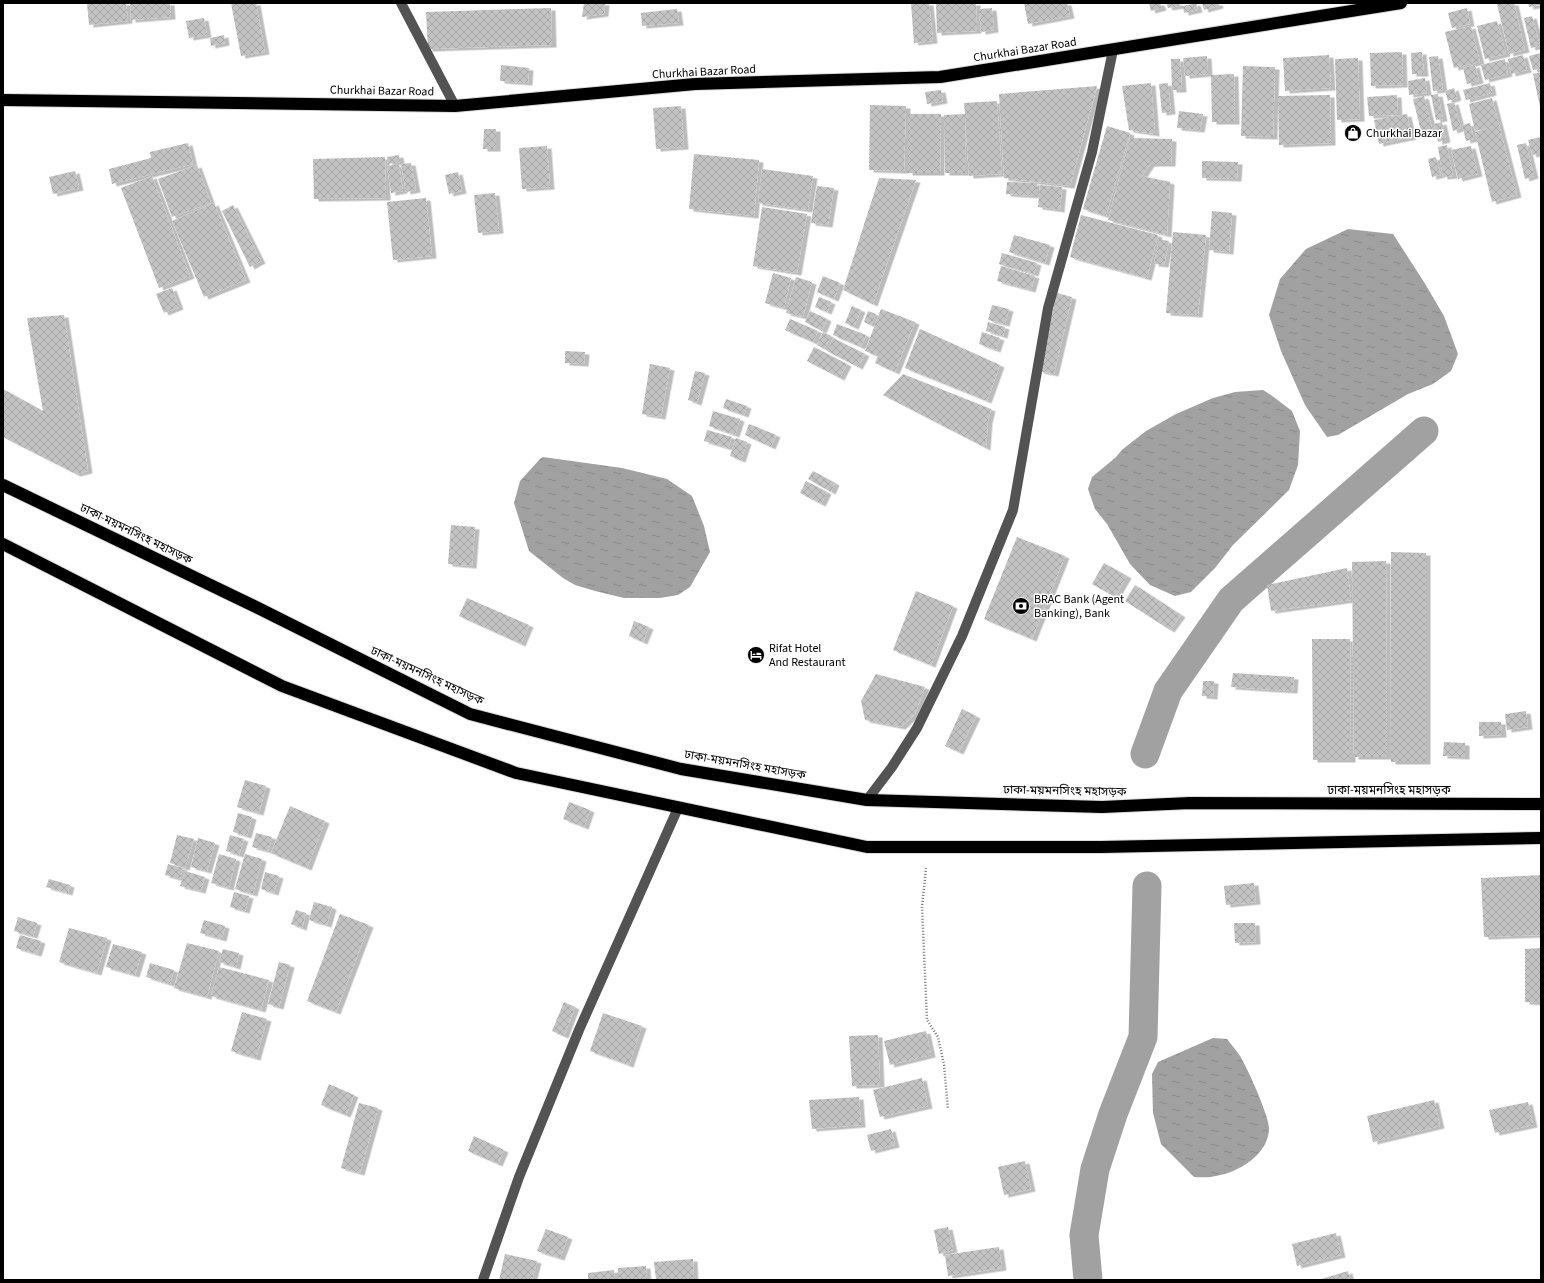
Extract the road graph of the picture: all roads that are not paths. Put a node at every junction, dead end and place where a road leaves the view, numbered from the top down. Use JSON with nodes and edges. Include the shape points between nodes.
{"nodes":[{"id":1,"x":401,"y":3,"type":"edge"},
{"id":2,"x":1401,"y":3,"type":"edge"},
{"id":3,"x":1113,"y":50,"type":"junction"},
{"id":4,"x":3,"y":100,"type":"edge"},
{"id":5,"x":455,"y":106,"type":"junction"},
{"id":6,"x":3,"y":485,"type":"edge"},
{"id":7,"x":3,"y":544,"type":"edge"},
{"id":8,"x":867,"y":800,"type":"junction"},
{"id":9,"x":1541,"y":804,"type":"edge"},
{"id":10,"x":678,"y":808,"type":"junction"},
{"id":11,"x":1541,"y":838,"type":"edge"},
{"id":12,"x":483,"y":1280,"type":"edge"}],
"edges":[{"from":1,"to":5,"type":"street"},
{"from":2,"to":3,"type":"highway","name":"Churkhai Bazar Road"},
{"from":3,"to":5,"type":"highway","name":"Churkhai Bazar Road","via":[[940,78],[695,84]]},
{"from":3,"to":8,"type":"street","via":[[1092,152],[1048,308],[1013,510],[962,636],[917,728]]},
{"from":4,"to":5,"type":"highway","name":"Churkhai Bazar Road"},
{"from":6,"to":8,"type":"highway","name":"ঢাকা-ময়মনসিংহ মহাসড়ক","via":[[470,714],[681,769]]},
{"from":7,"to":10,"type":"highway","via":[[282,686],[516,773]]},
{"from":8,"to":9,"type":"highway","name":"ঢাকা-ময়মনসিংহ মহাসড়ক","via":[[1102,807],[1190,803]]},
{"from":10,"to":11,"type":"highway","via":[[867,848],[1101,847]]},
{"from":10,"to":12,"type":"street","via":[[579,1030],[519,1177]]}]}
